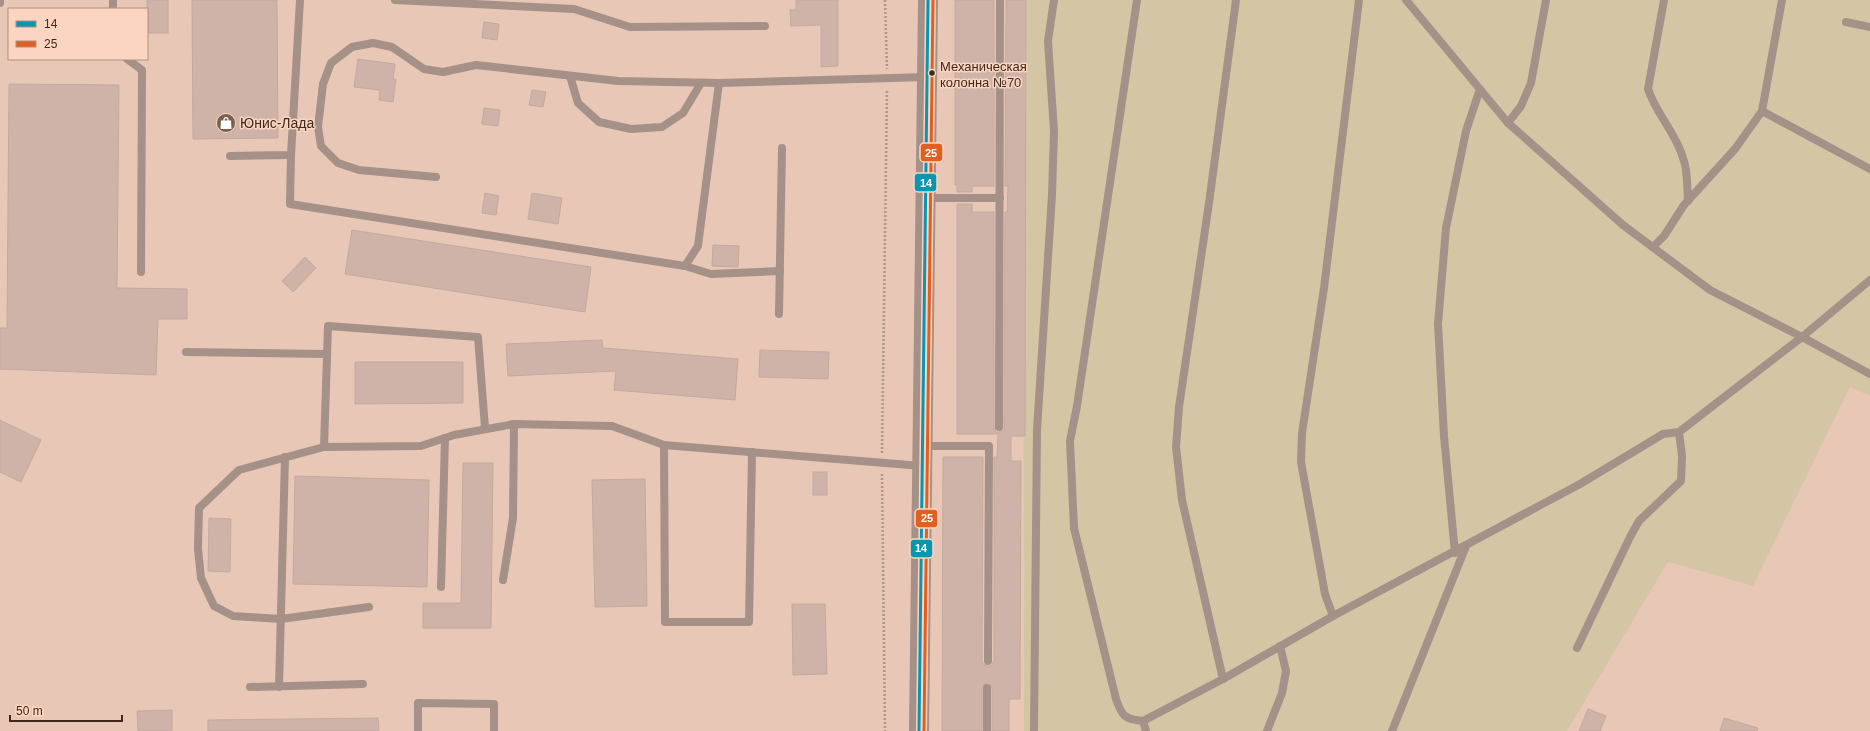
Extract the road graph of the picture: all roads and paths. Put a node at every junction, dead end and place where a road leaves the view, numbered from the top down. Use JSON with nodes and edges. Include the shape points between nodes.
{"nodes":[{"id":1,"x":0,"y":0,"type":"edge"},
{"id":2,"x":300,"y":0,"type":"edge"},
{"id":3,"x":395,"y":0,"type":"edge"},
{"id":4,"x":885,"y":0,"type":"edge"},
{"id":5,"x":928,"y":0,"type":"edge"},
{"id":6,"x":1000,"y":0,"type":"edge"},
{"id":7,"x":1054,"y":0,"type":"edge"},
{"id":8,"x":1138,"y":0,"type":"edge"},
{"id":9,"x":1236,"y":0,"type":"edge"},
{"id":10,"x":1359,"y":0,"type":"edge"},
{"id":11,"x":1406,"y":0,"type":"edge"},
{"id":12,"x":1417,"y":0,"type":"edge"},
{"id":13,"x":1546,"y":0,"type":"edge"},
{"id":14,"x":1664,"y":0,"type":"edge"},
{"id":15,"x":1782,"y":0,"type":"edge"},
{"id":16,"x":0,"y":3,"type":"edge"},
{"id":17,"x":1413,"y":9,"type":"junction"},
{"id":18,"x":1846,"y":22,"type":"dead end"},
{"id":19,"x":765,"y":26,"type":"dead end"},
{"id":20,"x":1870,"y":27,"type":"edge"},
{"id":21,"x":128,"y":60,"type":"edge"},
{"id":22,"x":570,"y":76,"type":"junction"},
{"id":23,"x":927,"y":77,"type":"junction"},
{"id":24,"x":887,"y":78,"type":"junction"},
{"id":25,"x":701,"y":83,"type":"junction"},
{"id":26,"x":719,"y":83,"type":"junction"},
{"id":27,"x":1480,"y":89,"type":"junction"},
{"id":28,"x":1762,"y":111,"type":"junction"},
{"id":29,"x":1508,"y":123,"type":"junction"},
{"id":30,"x":782,"y":148,"type":"dead end"},
{"id":31,"x":230,"y":156,"type":"dead end"},
{"id":32,"x":291,"y":156,"type":"junction"},
{"id":33,"x":1870,"y":169,"type":"edge"},
{"id":34,"x":436,"y":177,"type":"dead end"},
{"id":35,"x":925,"y":198,"type":"junction"},
{"id":36,"x":1000,"y":198,"type":"junction"},
{"id":37,"x":1688,"y":201,"type":"junction"},
{"id":38,"x":1653,"y":247,"type":"junction"},
{"id":39,"x":685,"y":266,"type":"junction"},
{"id":40,"x":780,"y":271,"type":"junction"},
{"id":41,"x":141,"y":272,"type":"dead end"},
{"id":42,"x":1870,"y":280,"type":"edge"},
{"id":43,"x":779,"y":314,"type":"dead end"},
{"id":44,"x":1802,"y":337,"type":"junction"},
{"id":45,"x":186,"y":352,"type":"dead end"},
{"id":46,"x":327,"y":354,"type":"junction"},
{"id":47,"x":1870,"y":374,"type":"edge"},
{"id":48,"x":514,"y":424,"type":"junction"},
{"id":49,"x":485,"y":428,"type":"junction"},
{"id":50,"x":999,"y":428,"type":"dead end"},
{"id":51,"x":1679,"y":432,"type":"junction"},
{"id":52,"x":445,"y":438,"type":"junction"},
{"id":53,"x":664,"y":445,"type":"junction"},
{"id":54,"x":922,"y":446,"type":"junction"},
{"id":55,"x":324,"y":447,"type":"junction"},
{"id":56,"x":752,"y":452,"type":"junction"},
{"id":57,"x":285,"y":457,"type":"junction"},
{"id":58,"x":882,"y":462,"type":"junction"},
{"id":59,"x":922,"y":466,"type":"junction"},
{"id":60,"x":1466,"y":546,"type":"junction"},
{"id":61,"x":1455,"y":552,"type":"junction"},
{"id":62,"x":503,"y":580,"type":"dead end"},
{"id":63,"x":441,"y":587,"type":"dead end"},
{"id":64,"x":369,"y":607,"type":"dead end"},
{"id":65,"x":1333,"y":616,"type":"junction"},
{"id":66,"x":281,"y":619,"type":"junction"},
{"id":67,"x":1280,"y":646,"type":"junction"},
{"id":68,"x":1577,"y":648,"type":"dead end"},
{"id":69,"x":988,"y":661,"type":"dead end"},
{"id":70,"x":1223,"y":679,"type":"junction"},
{"id":71,"x":363,"y":684,"type":"dead end"},
{"id":72,"x":279,"y":687,"type":"junction"},
{"id":73,"x":250,"y":688,"type":"dead end"},
{"id":74,"x":987,"y":688,"type":"dead end"},
{"id":75,"x":1143,"y":721,"type":"junction"},
{"id":76,"x":418,"y":731,"type":"edge"},
{"id":77,"x":494,"y":731,"type":"edge"},
{"id":78,"x":885,"y":731,"type":"edge"},
{"id":79,"x":919,"y":731,"type":"edge"},
{"id":80,"x":987,"y":731,"type":"edge"},
{"id":81,"x":1034,"y":731,"type":"edge"},
{"id":82,"x":1146,"y":731,"type":"edge"},
{"id":83,"x":1267,"y":731,"type":"edge"},
{"id":84,"x":1392,"y":731,"type":"edge"}],
"edges":[{"from":1,"to":16,"type":"lane"},
{"from":2,"to":32,"type":"lane"},
{"from":3,"to":19,"type":"lane","via":[[574,9],[630,27]]},
{"from":4,"to":24,"type":"path"},
{"from":5,"to":23,"type":"street"},
{"from":6,"to":36,"type":"lane"},
{"from":7,"to":81,"type":"lane","via":[[1048,41],[1054,131],[1052,195],[1037,430]]},
{"from":8,"to":75,"type":"lane","via":[[1070,441],[1074,528],[1116,699],[1121,713],[1130,719]]},
{"from":9,"to":70,"type":"lane","via":[[1179,407],[1176,447],[1182,500]]},
{"from":10,"to":65,"type":"lane","via":[[1300,462],[1325,594]]},
{"from":11,"to":17,"type":"lane"},
{"from":12,"to":17,"type":"lane"},
{"from":13,"to":29,"type":"lane","via":[[1530,83],[1521,106]]},
{"from":14,"to":37,"type":"lane","via":[[1648,89],[1652,104],[1665,122],[1684,158]]},
{"from":15,"to":28,"type":"lane"},
{"from":17,"to":27,"type":"lane"},
{"from":18,"to":20,"type":"lane"},
{"from":21,"to":41,"type":"lane","via":[[142,70]]},
{"from":22,"to":25,"type":"lane","via":[[618,81]]},
{"from":22,"to":25,"type":"lane","via":[[578,103],[599,122],[631,129],[662,127],[683,113]]},
{"from":22,"to":34,"type":"lane","via":[[476,65],[443,72],[424,69],[392,47],[373,43],[352,47],[331,64],[323,84],[318,127],[321,146],[338,163],[359,170]]},
{"from":23,"to":24,"type":"lane"},
{"from":23,"to":35,"type":"street"},
{"from":24,"to":26,"type":"lane"},
{"from":24,"to":58,"type":"path"},
{"from":25,"to":26,"type":"lane"},
{"from":26,"to":39,"type":"lane","via":[[698,246]]},
{"from":27,"to":29,"type":"lane"},
{"from":27,"to":61,"type":"lane","via":[[1466,131],[1446,228],[1438,324],[1444,436]]},
{"from":28,"to":33,"type":"lane"},
{"from":28,"to":37,"type":"lane","via":[[1735,149]]},
{"from":29,"to":38,"type":"lane","via":[[1623,225]]},
{"from":30,"to":40,"type":"lane"},
{"from":31,"to":32,"type":"lane"},
{"from":32,"to":39,"type":"lane","via":[[290,204]]},
{"from":35,"to":36,"type":"lane"},
{"from":35,"to":54,"type":"street"},
{"from":36,"to":50,"type":"lane"},
{"from":37,"to":38,"type":"lane","via":[[1664,236]]},
{"from":38,"to":44,"type":"lane","via":[[1710,290]]},
{"from":39,"to":40,"type":"lane","via":[[711,274]]},
{"from":40,"to":43,"type":"lane"},
{"from":42,"to":44,"type":"lane"},
{"from":44,"to":47,"type":"lane"},
{"from":44,"to":51,"type":"lane"},
{"from":45,"to":46,"type":"lane"},
{"from":46,"to":49,"type":"lane","via":[[328,326],[478,337]]},
{"from":46,"to":55,"type":"lane"},
{"from":48,"to":49,"type":"lane"},
{"from":48,"to":53,"type":"lane","via":[[612,426]]},
{"from":48,"to":62,"type":"lane","via":[[513,518]]},
{"from":49,"to":52,"type":"lane"},
{"from":51,"to":60,"type":"lane","via":[[1663,434],[1580,484]]},
{"from":51,"to":68,"type":"lane","via":[[1682,456],[1681,481],[1639,522]]},
{"from":52,"to":55,"type":"lane","via":[[421,446]]},
{"from":52,"to":63,"type":"lane"},
{"from":53,"to":56,"type":"lane"},
{"from":53,"to":56,"type":"lane","via":[[665,622],[749,622]]},
{"from":54,"to":59,"type":"street"},
{"from":54,"to":69,"type":"lane","via":[[988,446]]},
{"from":55,"to":57,"type":"lane"},
{"from":56,"to":58,"type":"lane"},
{"from":57,"to":66,"type":"lane"},
{"from":57,"to":66,"type":"lane","via":[[239,470],[199,508],[198,515],[201,578],[214,606],[233,616]]},
{"from":58,"to":59,"type":"lane"},
{"from":58,"to":78,"type":"path"},
{"from":59,"to":79,"type":"street"},
{"from":60,"to":61,"type":"lane"},
{"from":60,"to":84,"type":"lane"},
{"from":61,"to":65,"type":"lane"},
{"from":64,"to":66,"type":"lane"},
{"from":65,"to":67,"type":"lane"},
{"from":66,"to":72,"type":"lane"},
{"from":67,"to":70,"type":"lane"},
{"from":67,"to":83,"type":"lane","via":[[1286,671],[1282,693]]},
{"from":70,"to":75,"type":"lane"},
{"from":71,"to":72,"type":"lane"},
{"from":72,"to":73,"type":"lane"},
{"from":74,"to":80,"type":"lane"},
{"from":75,"to":82,"type":"lane"},
{"from":76,"to":77,"type":"lane","via":[[418,703],[494,704]]}]}
